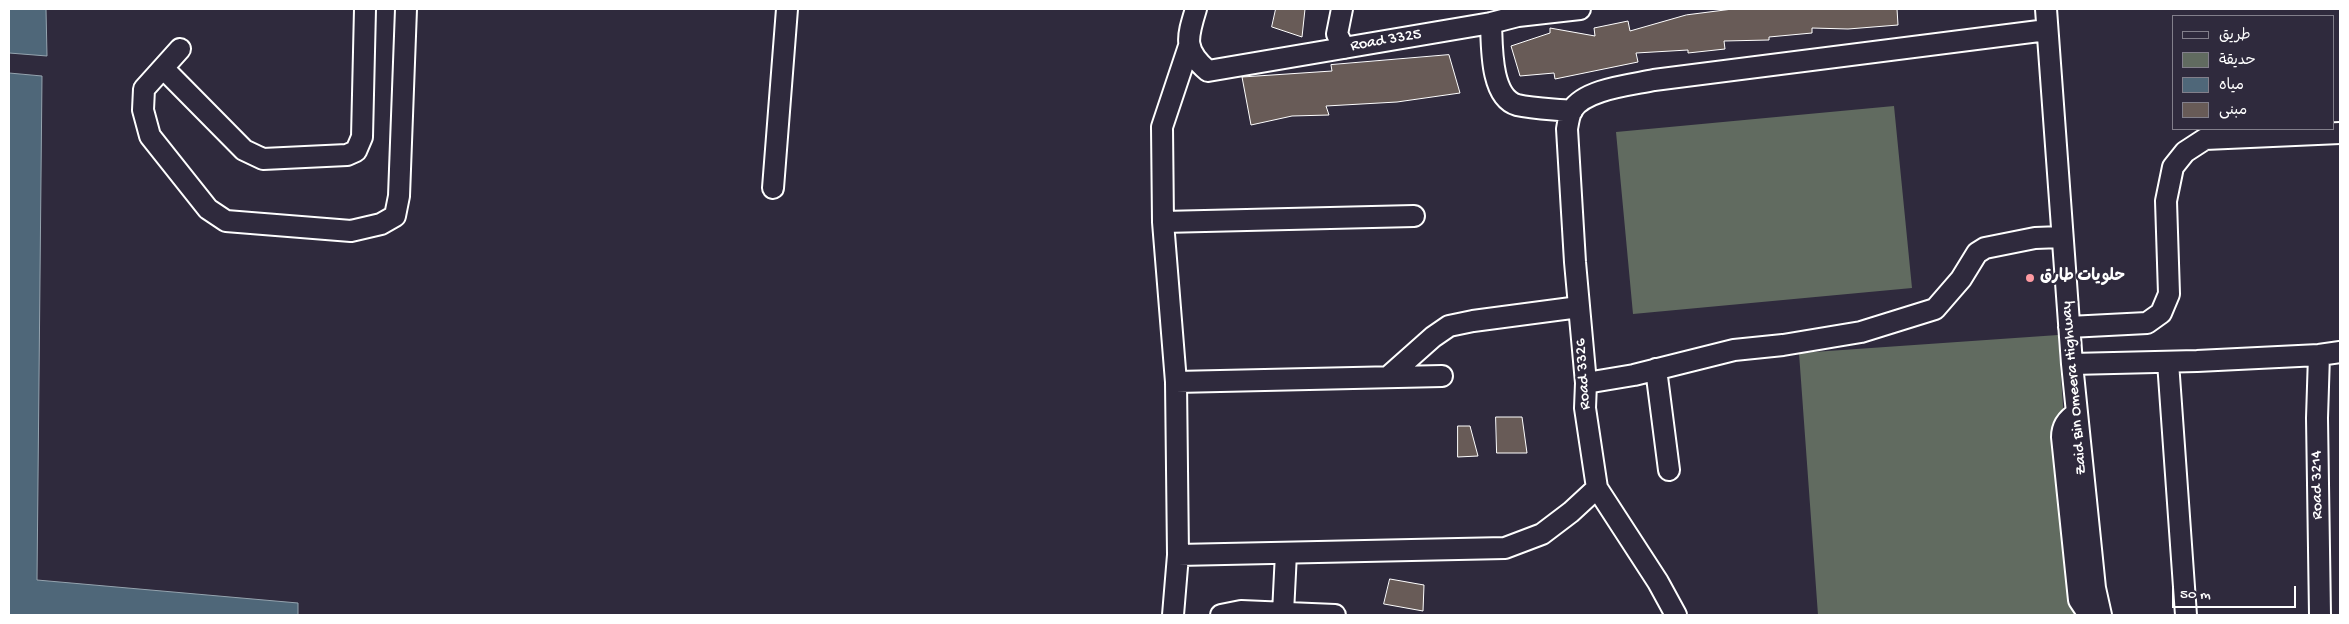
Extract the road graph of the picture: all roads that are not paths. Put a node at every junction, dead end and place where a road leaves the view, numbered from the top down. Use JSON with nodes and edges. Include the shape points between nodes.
{"nodes":[{"id":1,"x":364,"y":9,"type":"edge"},
{"id":2,"x":406,"y":9,"type":"edge"},
{"id":3,"x":787,"y":9,"type":"edge"},
{"id":4,"x":1196,"y":9,"type":"edge"},
{"id":5,"x":1342,"y":9,"type":"edge"},
{"id":6,"x":1580,"y":9,"type":"edge"},
{"id":7,"x":2046,"y":9,"type":"edge"},
{"id":8,"x":1518,"y":12,"type":"edge"},
{"id":9,"x":1491,"y":23,"type":"junction"},
{"id":10,"x":2047,"y":30,"type":"junction"},
{"id":11,"x":1344,"y":48,"type":"junction"},
{"id":12,"x":180,"y":49,"type":"dead end"},
{"id":13,"x":1197,"y":59,"type":"junction"},
{"id":14,"x":163,"y":68,"type":"junction"},
{"id":15,"x":1167,"y":108,"type":"junction"},
{"id":16,"x":1572,"y":111,"type":"junction"},
{"id":17,"x":2340,"y":133,"type":"edge"},
{"id":18,"x":773,"y":188,"type":"dead end"},
{"id":19,"x":1414,"y":216,"type":"dead end"},
{"id":20,"x":1163,"y":222,"type":"junction"},
{"id":21,"x":2062,"y":236,"type":"junction"},
{"id":22,"x":1579,"y":307,"type":"junction"},
{"id":23,"x":2069,"y":327,"type":"junction"},
{"id":24,"x":2340,"y":352,"type":"edge"},
{"id":25,"x":2319,"y":355,"type":"junction"},
{"id":26,"x":2168,"y":362,"type":"junction"},
{"id":27,"x":2072,"y":364,"type":"junction"},
{"id":28,"x":1656,"y":369,"type":"junction"},
{"id":29,"x":1442,"y":376,"type":"dead end"},
{"id":30,"x":1388,"y":377,"type":"junction"},
{"id":31,"x":1176,"y":382,"type":"junction"},
{"id":32,"x":1586,"y":383,"type":"junction"},
{"id":33,"x":2077,"y":413,"type":"junction"},
{"id":34,"x":1669,"y":470,"type":"dead end"},
{"id":35,"x":1597,"y":488,"type":"junction"},
{"id":36,"x":1286,"y":553,"type":"junction"},
{"id":37,"x":1178,"y":555,"type":"junction"},
{"id":38,"x":2095,"y":588,"type":"junction"},
{"id":39,"x":1283,"y":613,"type":"junction"},
{"id":40,"x":1173,"y":615,"type":"edge"},
{"id":41,"x":1221,"y":615,"type":"edge"},
{"id":42,"x":1335,"y":615,"type":"edge"},
{"id":43,"x":1676,"y":615,"type":"edge"},
{"id":44,"x":2090,"y":615,"type":"edge"},
{"id":45,"x":2101,"y":615,"type":"edge"},
{"id":46,"x":2186,"y":615,"type":"edge"},
{"id":47,"x":2320,"y":615,"type":"edge"}],
"edges":[{"from":1,"to":14,"type":"street","via":[[362,137],[356,150],[347,155],[263,159],[244,150]]},
{"from":2,"to":14,"type":"street","via":[[399,196],[394,216],[374,226],[351,231],[226,221],[208,209],[150,136],[143,110],[144,89]]},
{"from":3,"to":18,"type":"street"},
{"from":4,"to":13,"type":"street","via":[[1190,29]]},
{"from":5,"to":11,"type":"street","via":[[1337,34]]},
{"from":6,"to":8,"type":"street","name":"Road 3325"},
{"from":7,"to":10,"type":"street","name":"Zaid Bin Omeera Highway"},
{"from":8,"to":9,"type":"street","name":"Road 3325"},
{"from":9,"to":11,"type":"street","name":"Road 3325"},
{"from":9,"to":16,"type":"street","via":[[1495,74],[1500,91],[1515,104]]},
{"from":10,"to":16,"type":"street","via":[[1654,80],[1594,94],[1581,99]]},
{"from":10,"to":21,"type":"street","name":"Zaid Bin Omeera Highway"},
{"from":11,"to":13,"type":"street","name":"Road 3325"},
{"from":12,"to":14,"type":"street"},
{"from":13,"to":15,"type":"street"},
{"from":13,"to":15,"type":"street","via":[[1192,80]]},
{"from":15,"to":20,"type":"street","via":[[1162,127]]},
{"from":16,"to":22,"type":"street","name":"Road 3326","via":[[1567,129]]},
{"from":17,"to":23,"type":"street","via":[[2205,139],[2185,152],[2173,167],[2166,201],[2169,294],[2161,313],[2147,323]]},
{"from":19,"to":20,"type":"street"},
{"from":20,"to":31,"type":"street"},
{"from":21,"to":23,"type":"street","name":"Zaid Bin Omeera Highway"},
{"from":21,"to":28,"type":"street","via":[[1984,248],[1935,309],[1860,332],[1734,350]]},
{"from":22,"to":30,"type":"street","via":[[1449,326]]},
{"from":22,"to":32,"type":"street","name":"Road 3326"},
{"from":23,"to":27,"type":"street","name":"Zaid Bin Omeera Highway"},
{"from":24,"to":25,"type":"street"},
{"from":25,"to":26,"type":"street"},
{"from":25,"to":47,"type":"street","name":"Road 3214"},
{"from":26,"to":27,"type":"street"},
{"from":26,"to":46,"type":"street"},
{"from":27,"to":33,"type":"street","name":"Zaid Bin Omeera Highway"},
{"from":28,"to":32,"type":"street"},
{"from":28,"to":34,"type":"street"},
{"from":29,"to":30,"type":"street"},
{"from":30,"to":31,"type":"street"},
{"from":31,"to":37,"type":"street"},
{"from":32,"to":35,"type":"street","name":"Road 3326","via":[[1585,408]]},
{"from":33,"to":38,"type":"street","name":"Zaid Bin Omeera Highway"},
{"from":33,"to":44,"type":"street","via":[[2067,420],[2062,437],[2079,600]]},
{"from":35,"to":36,"type":"street","via":[[1542,534],[1506,548]]},
{"from":35,"to":43,"type":"street","name":"Road 3326"},
{"from":36,"to":37,"type":"street"},
{"from":36,"to":39,"type":"street"},
{"from":37,"to":40,"type":"street"},
{"from":38,"to":44,"type":"street","name":"Zaid Bin Omeera Highway"},
{"from":38,"to":45,"type":"street","name":"Zaid Bin Omeera Highway"},
{"from":39,"to":41,"type":"street","via":[[1241,611]]},
{"from":39,"to":42,"type":"street"}]}
